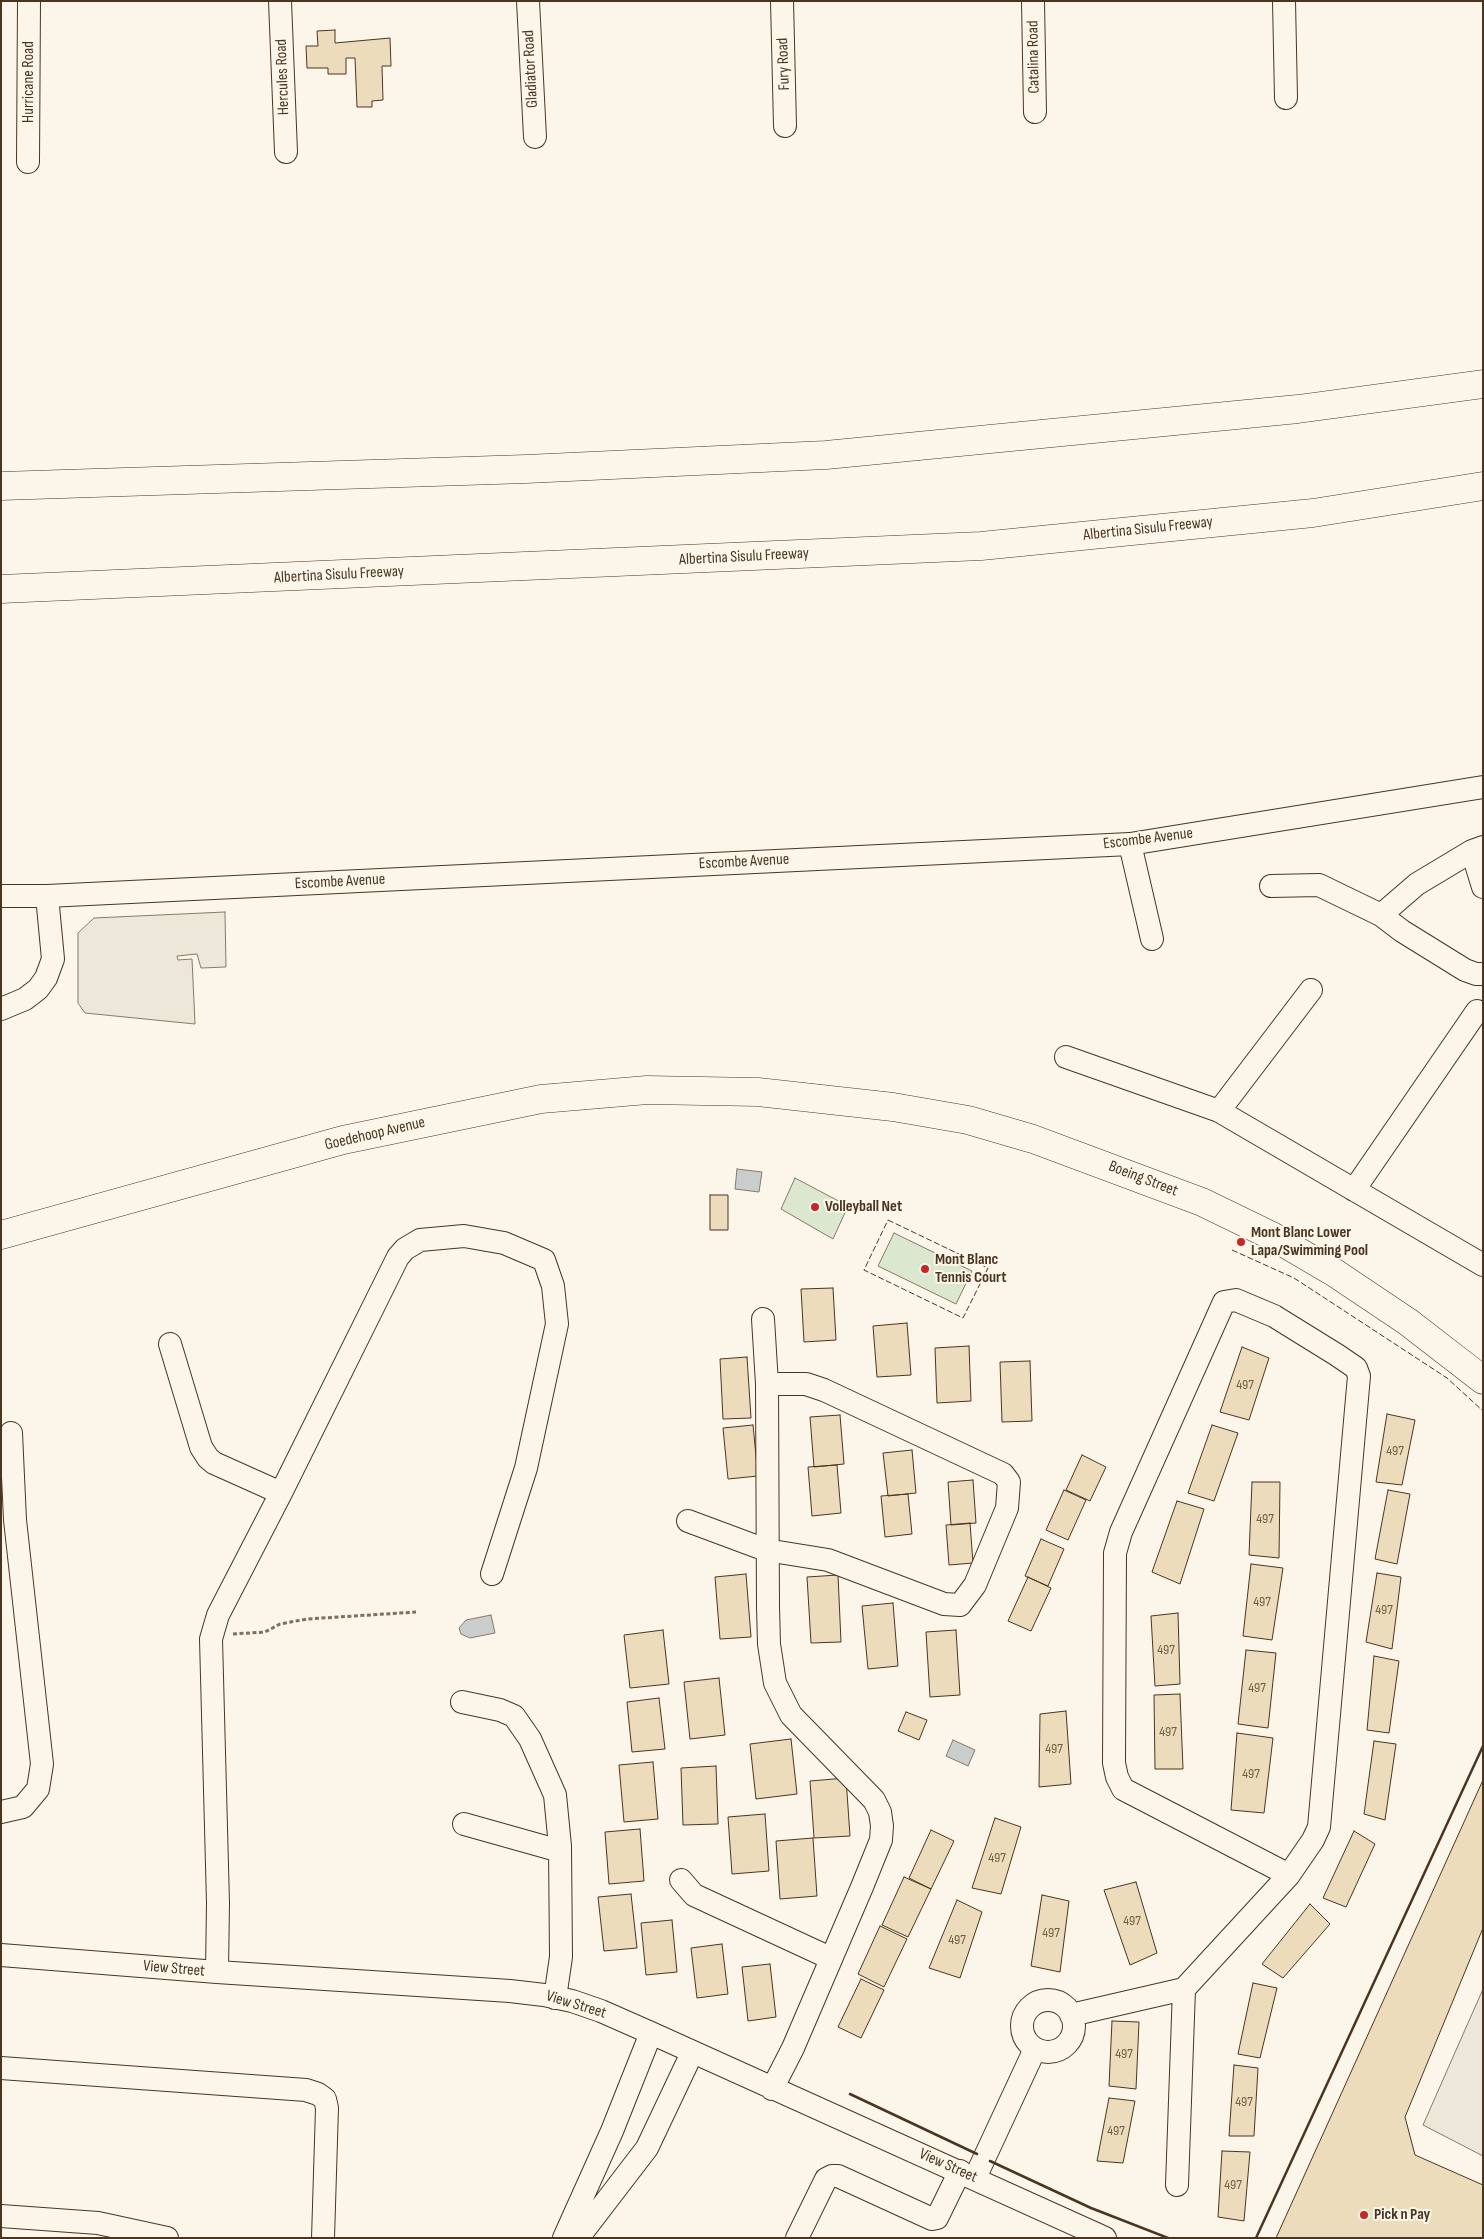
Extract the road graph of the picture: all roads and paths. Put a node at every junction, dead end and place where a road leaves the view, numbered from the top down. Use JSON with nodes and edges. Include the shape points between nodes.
{"nodes":[{"id":1,"x":29,"y":1,"type":"edge"},
{"id":2,"x":280,"y":1,"type":"edge"},
{"id":3,"x":528,"y":1,"type":"edge"},
{"id":4,"x":782,"y":1,"type":"edge"},
{"id":5,"x":1033,"y":1,"type":"edge"},
{"id":6,"x":1284,"y":1,"type":"edge"},
{"id":7,"x":1286,"y":98,"type":"dead end"},
{"id":8,"x":1035,"y":112,"type":"dead end"},
{"id":9,"x":785,"y":126,"type":"dead end"},
{"id":10,"x":535,"y":137,"type":"dead end"},
{"id":11,"x":286,"y":152,"type":"dead end"},
{"id":12,"x":28,"y":162,"type":"dead end"},
{"id":13,"x":1483,"y":384,"type":"edge"},
{"id":14,"x":1,"y":486,"type":"edge"},
{"id":15,"x":1483,"y":486,"type":"edge"},
{"id":16,"x":1,"y":589,"type":"edge"},
{"id":17,"x":1483,"y":786,"type":"edge"},
{"id":18,"x":1130,"y":844,"type":"junction"},
{"id":19,"x":1477,"y":849,"type":"edge"},
{"id":20,"x":1271,"y":886,"type":"dead end"},
{"id":21,"x":1483,"y":887,"type":"edge"},
{"id":22,"x":1,"y":896,"type":"edge"},
{"id":23,"x":47,"y":896,"type":"junction"},
{"id":24,"x":1381,"y":915,"type":"junction"},
{"id":25,"x":1152,"y":940,"type":"dead end"},
{"id":26,"x":1483,"y":974,"type":"edge"},
{"id":27,"x":1311,"y":990,"type":"dead end"},
{"id":28,"x":1,"y":1009,"type":"edge"},
{"id":29,"x":1477,"y":1011,"type":"dead end"},
{"id":30,"x":1066,"y":1057,"type":"dead end"},
{"id":31,"x":758,"y":1092,"type":"joint"},
{"id":32,"x":1220,"y":1111,"type":"junction"},
{"id":33,"x":1354,"y":1190,"type":"junction"},
{"id":34,"x":1,"y":1235,"type":"edge"},
{"id":35,"x":1483,"y":1265,"type":"edge"},
{"id":36,"x":763,"y":1319,"type":"dead end"},
{"id":37,"x":170,"y":1344,"type":"dead end"},
{"id":38,"x":1483,"y":1380,"type":"edge"},
{"id":39,"x":767,"y":1384,"type":"junction"},
{"id":40,"x":11,"y":1433,"type":"dead end"},
{"id":41,"x":282,"y":1493,"type":"junction"},
{"id":42,"x":688,"y":1521,"type":"dead end"},
{"id":43,"x":8,"y":1522,"type":"edge"},
{"id":44,"x":766,"y":1550,"type":"junction"},
{"id":45,"x":492,"y":1574,"type":"dead end"},
{"id":46,"x":416,"y":1612,"type":"dead end"},
{"id":47,"x":210,"y":1639,"type":"junction"},
{"id":48,"x":462,"y":1702,"type":"dead end"},
{"id":49,"x":1,"y":1812,"type":"edge"},
{"id":50,"x":464,"y":1824,"type":"dead end"},
{"id":51,"x":560,"y":1850,"type":"junction"},
{"id":52,"x":1288,"y":1875,"type":"junction"},
{"id":53,"x":681,"y":1880,"type":"dead end"},
{"id":54,"x":1,"y":1955,"type":"edge"},
{"id":55,"x":830,"y":1958,"type":"junction"},
{"id":56,"x":217,"y":1972,"type":"junction"},
{"id":57,"x":1184,"y":1989,"type":"junction"},
{"id":58,"x":555,"y":1998,"type":"junction"},
{"id":59,"x":1071,"y":2015,"type":"junction"},
{"id":60,"x":651,"y":2033,"type":"junction"},
{"id":61,"x":1035,"y":2049,"type":"junction"},
{"id":62,"x":692,"y":2053,"type":"junction"},
{"id":63,"x":1,"y":2068,"type":"edge"},
{"id":64,"x":772,"y":2089,"type":"junction"},
{"id":65,"x":968,"y":2175,"type":"junction"},
{"id":66,"x":1177,"y":2185,"type":"dead end"},
{"id":67,"x":1,"y":2216,"type":"edge"},
{"id":68,"x":167,"y":2238,"type":"edge"},
{"id":69,"x":323,"y":2238,"type":"edge"},
{"id":70,"x":564,"y":2238,"type":"edge"},
{"id":71,"x":578,"y":2238,"type":"edge"},
{"id":72,"x":797,"y":2238,"type":"edge"},
{"id":73,"x":1105,"y":2238,"type":"edge"}],
"edges":[{"from":1,"to":12,"type":"street","name":"Hurricane Road"},
{"from":2,"to":11,"type":"street","name":"Hercules Road"},
{"from":3,"to":10,"type":"street","name":"Gladiator Road"},
{"from":4,"to":9,"type":"street","name":"Fury Road"},
{"from":5,"to":8,"type":"street","name":"Catalina Road"},
{"from":6,"to":7,"type":"street"},
{"from":13,"to":14,"type":"main road","via":[[1298,409],[826,456]]},
{"from":15,"to":16,"type":"main road","name":"Albertina Sisulu Freeway","via":[[1313,513],[981,546]]},
{"from":17,"to":18,"type":"street","name":"Escombe Avenue"},
{"from":18,"to":23,"type":"street","name":"Escombe Avenue"},
{"from":18,"to":25,"type":"street"},
{"from":19,"to":21,"type":"street"},
{"from":19,"to":24,"type":"street","via":[[1417,884]]},
{"from":20,"to":24,"type":"street","via":[[1319,885]]},
{"from":22,"to":23,"type":"street","name":"Escombe Avenue"},
{"from":23,"to":28,"type":"street","via":[[53,959],[46,978],[25,999]]},
{"from":24,"to":26,"type":"street","via":[[1465,970]]},
{"from":27,"to":32,"type":"street"},
{"from":29,"to":33,"type":"street"},
{"from":30,"to":32,"type":"street"},
{"from":31,"to":34,"type":"main road","name":"Goedehoop Avenue","via":[[647,1090],[541,1099],[343,1140]]},
{"from":31,"to":38,"type":"main road","name":"Boeing Street","via":[[893,1107],[968,1120],[1033,1139],[1202,1202],[1272,1236],[1335,1273],[1408,1322]]},
{"from":32,"to":33,"type":"street"},
{"from":33,"to":35,"type":"street"},
{"from":36,"to":39,"type":"street"},
{"from":37,"to":41,"type":"street","via":[[200,1447],[208,1458]]},
{"from":39,"to":44,"type":"street"},
{"from":39,"to":44,"type":"street","via":[[806,1384],[824,1390],[1003,1474],[1009,1482],[1010,1491],[1007,1508],[975,1585],[960,1604],[944,1604],[828,1560]]},
{"from":40,"to":43,"type":"street"},
{"from":41,"to":45,"type":"street","via":[[398,1257],[405,1249],[420,1240],[464,1236],[504,1243],[544,1260],[553,1286],[557,1324],[526,1468]]},
{"from":41,"to":47,"type":"street","via":[[218,1615]]},
{"from":42,"to":44,"type":"street"},
{"from":43,"to":49,"type":"street","via":[[42,1764],[38,1789],[24,1807]]},
{"from":44,"to":55,"type":"street","via":[[769,1644],[775,1683],[782,1702],[790,1715],[865,1788],[880,1812],[881,1840]]},
{"from":46,"to":47,"type":"path","via":[[307,1619],[280,1624],[265,1632]]},
{"from":47,"to":56,"type":"street"},
{"from":48,"to":51,"type":"street","via":[[514,1716],[530,1739],[555,1795]]},
{"from":50,"to":51,"type":"street"},
{"from":51,"to":58,"type":"street","via":[[561,1957]]},
{"from":52,"to":52,"type":"street","via":[[1124,1789],[1114,1763],[1115,1553],[1224,1302],[1236,1300],[1274,1316],[1356,1368],[1359,1376],[1322,1811],[1313,1840]]},
{"from":52,"to":57,"type":"street"},
{"from":53,"to":55,"type":"street","via":[[694,1895]]},
{"from":54,"to":56,"type":"street","name":"View Street"},
{"from":55,"to":64,"type":"street","via":[[793,2048]]},
{"from":56,"to":58,"type":"street","name":"View Street","via":[[510,1991]]},
{"from":57,"to":59,"type":"street"},
{"from":57,"to":66,"type":"street"},
{"from":58,"to":60,"type":"street","name":"View Street","via":[[601,2011]]},
{"from":59,"to":61,"type":"street","via":[[1074,2028],[1067,2044],[1052,2052]]},
{"from":59,"to":61,"type":"street","via":[[1063,2005],[1048,2000],[1032,2006],[1026,2012],[1022,2028],[1028,2043]]},
{"from":60,"to":62,"type":"street","name":"View Street"},
{"from":60,"to":70,"type":"street"},
{"from":61,"to":65,"type":"street"},
{"from":62,"to":64,"type":"street","name":"View Street"},
{"from":62,"to":71,"type":"street","via":[[647,2148]]},
{"from":63,"to":69,"type":"street","via":[[306,2090],[318,2094],[327,2108]]},
{"from":64,"to":65,"type":"street","name":"View Street"},
{"from":65,"to":72,"type":"street","via":[[932,2220],[832,2176],[826,2179]]},
{"from":65,"to":73,"type":"street","name":"View Street"},
{"from":67,"to":68,"type":"street","via":[[90,2222]]}]}
